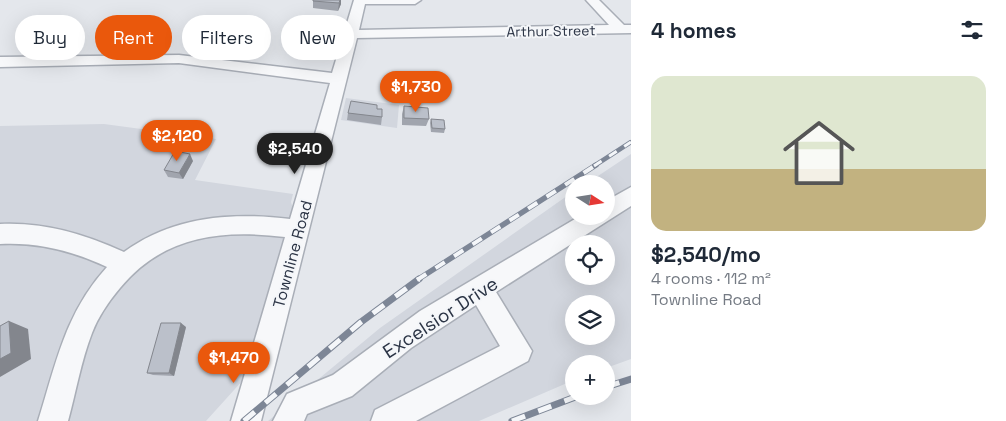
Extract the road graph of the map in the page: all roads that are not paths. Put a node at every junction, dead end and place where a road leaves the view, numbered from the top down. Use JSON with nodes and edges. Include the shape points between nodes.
{"nodes":[{"id":1,"x":360,"y":0,"type":"edge"},
{"id":2,"x":415,"y":0,"type":"edge"},
{"id":3,"x":592,"y":0,"type":"edge"},
{"id":4,"x":354,"y":23,"type":"edge"},
{"id":5,"x":626,"y":30,"type":"edge"},
{"id":6,"x":354,"y":34,"type":"edge"},
{"id":7,"x":345,"y":60,"type":"edge"},
{"id":8,"x":0,"y":62,"type":"edge"},
{"id":9,"x":340,"y":79,"type":"junction"},
{"id":10,"x":631,"y":195,"type":"edge"},
{"id":11,"x":615,"y":206,"type":"edge"},
{"id":12,"x":584,"y":225,"type":"edge"},
{"id":13,"x":299,"y":229,"type":"junction"},
{"id":14,"x":0,"y":234,"type":"edge"},
{"id":15,"x":127,"y":265,"type":"junction"},
{"id":16,"x":480,"y":289,"type":"junction"},
{"id":17,"x":53,"y":421,"type":"edge"},
{"id":18,"x":246,"y":421,"type":"edge"},
{"id":19,"x":288,"y":421,"type":"edge"},
{"id":20,"x":386,"y":421,"type":"edge"}],
"edges":[{"from":1,"to":2,"type":"street"},
{"from":1,"to":4,"type":"street","name":"Townline Road"},
{"from":3,"to":5,"type":"street"},
{"from":5,"to":6,"type":"street","name":"Arthur Street"},
{"from":7,"to":9,"type":"street","name":"Townline Road"},
{"from":8,"to":9,"type":"street","via":[[179,59]]},
{"from":9,"to":13,"type":"street","name":"Townline Road"},
{"from":10,"to":11,"type":"street"},
{"from":12,"to":16,"type":"street","name":"Excelsior Drive"},
{"from":13,"to":15,"type":"street","via":[[244,223],[198,227],[162,240]]},
{"from":13,"to":18,"type":"street","name":"Townline Road"},
{"from":14,"to":15,"type":"street","via":[[52,236],[101,252]]},
{"from":15,"to":17,"type":"street","via":[[102,291],[83,322]]},
{"from":16,"to":19,"type":"street","name":"Excelsior Drive","via":[[402,339],[342,386],[297,404]]},
{"from":16,"to":20,"type":"street","via":[[518,351]]}]}
